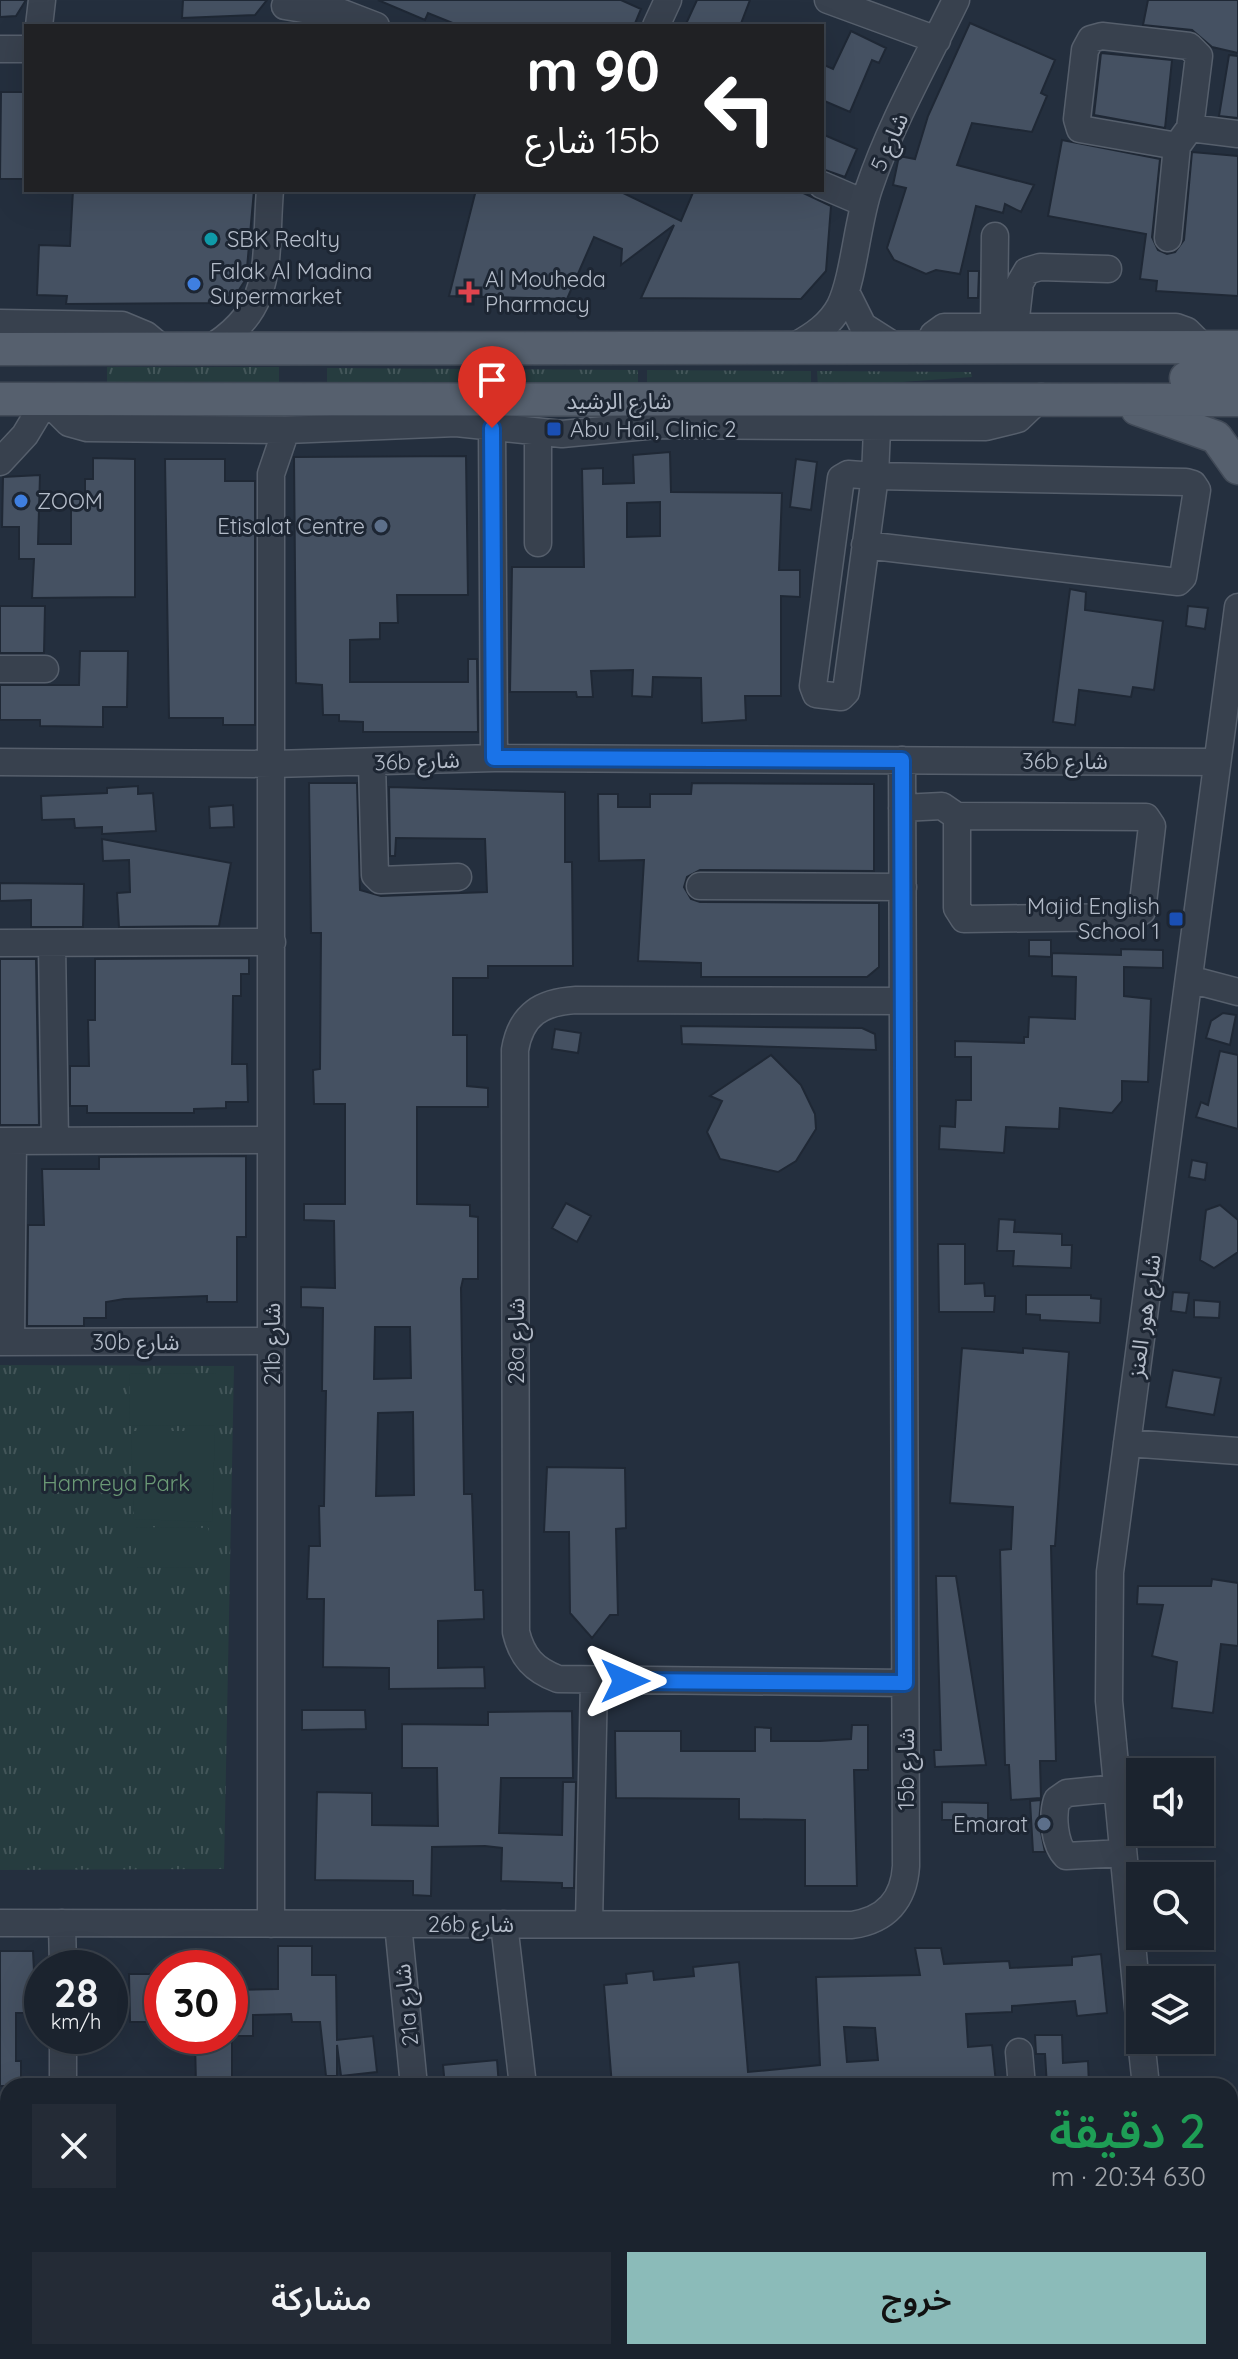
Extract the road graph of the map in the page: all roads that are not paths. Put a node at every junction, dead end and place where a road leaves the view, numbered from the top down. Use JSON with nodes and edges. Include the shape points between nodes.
{"nodes":[{"id":1,"x":42,"y":0,"type":"edge"},
{"id":2,"x":668,"y":0,"type":"edge"},
{"id":3,"x":828,"y":0,"type":"edge"},
{"id":4,"x":956,"y":0,"type":"edge"},
{"id":5,"x":328,"y":4,"type":"edge"},
{"id":6,"x":283,"y":15,"type":"edge"},
{"id":7,"x":39,"y":24,"type":"edge"},
{"id":8,"x":372,"y":24,"type":"edge"},
{"id":9,"x":657,"y":24,"type":"edge"},
{"id":10,"x":937,"y":40,"type":"junction"},
{"id":11,"x":0,"y":49,"type":"edge"},
{"id":12,"x":24,"y":49,"type":"edge"},
{"id":13,"x":1238,"y":134,"type":"edge"},
{"id":14,"x":1184,"y":137,"type":"junction"},
{"id":15,"x":824,"y":186,"type":"edge"},
{"id":16,"x":270,"y":192,"type":"edge"},
{"id":17,"x":864,"y":203,"type":"junction"},
{"id":18,"x":995,"y":236,"type":"dead end"},
{"id":19,"x":1168,"y":238,"type":"dead end"},
{"id":20,"x":1108,"y":269,"type":"dead end"},
{"id":21,"x":846,"y":292,"type":"junction"},
{"id":22,"x":0,"y":323,"type":"edge"},
{"id":23,"x":1004,"y":326,"type":"junction"},
{"id":24,"x":795,"y":346,"type":"junction"},
{"id":25,"x":896,"y":347,"type":"junction"},
{"id":26,"x":929,"y":347,"type":"junction"},
{"id":27,"x":1203,"y":347,"type":"junction"},
{"id":28,"x":1238,"y":347,"type":"edge"},
{"id":29,"x":0,"y":349,"type":"edge"},
{"id":30,"x":164,"y":350,"type":"junction"},
{"id":31,"x":207,"y":350,"type":"junction"},
{"id":32,"x":1238,"y":376,"type":"edge"},
{"id":33,"x":1041,"y":397,"type":"junction"},
{"id":34,"x":1104,"y":398,"type":"junction"},
{"id":35,"x":0,"y":399,"type":"edge"},
{"id":36,"x":46,"y":400,"type":"junction"},
{"id":37,"x":1238,"y":400,"type":"edge"},
{"id":38,"x":901,"y":401,"type":"junction"},
{"id":39,"x":492,"y":428,"type":"junction"},
{"id":40,"x":877,"y":429,"type":"junction"},
{"id":41,"x":286,"y":430,"type":"junction"},
{"id":42,"x":538,"y":433,"type":"junction"},
{"id":43,"x":0,"y":462,"type":"edge"},
{"id":44,"x":1238,"y":468,"type":"edge"},
{"id":45,"x":875,"y":476,"type":"junction"},
{"id":46,"x":538,"y":543,"type":"dead end"},
{"id":47,"x":865,"y":545,"type":"junction"},
{"id":48,"x":1238,"y":607,"type":"edge"},
{"id":49,"x":0,"y":669,"type":"edge"},
{"id":50,"x":45,"y":669,"type":"dead end"},
{"id":51,"x":494,"y":758,"type":"junction"},
{"id":52,"x":902,"y":760,"type":"junction"},
{"id":53,"x":0,"y":762,"type":"edge"},
{"id":54,"x":1217,"y":762,"type":"junction"},
{"id":55,"x":372,"y":763,"type":"junction"},
{"id":56,"x":273,"y":764,"type":"junction"},
{"id":57,"x":902,"y":808,"type":"junction"},
{"id":58,"x":958,"y":817,"type":"junction"},
{"id":59,"x":458,"y":877,"type":"dead end"},
{"id":60,"x":700,"y":886,"type":"dead end"},
{"id":61,"x":903,"y":887,"type":"junction"},
{"id":62,"x":272,"y":942,"type":"junction"},
{"id":63,"x":0,"y":943,"type":"edge"},
{"id":64,"x":52,"y":943,"type":"junction"},
{"id":65,"x":1189,"y":979,"type":"junction"},
{"id":66,"x":1238,"y":992,"type":"edge"},
{"id":67,"x":903,"y":1001,"type":"junction"},
{"id":68,"x":270,"y":1140,"type":"junction"},
{"id":69,"x":6,"y":1141,"type":"edge"},
{"id":70,"x":55,"y":1141,"type":"junction"},
{"id":71,"x":272,"y":1341,"type":"junction"},
{"id":72,"x":6,"y":1342,"type":"edge"},
{"id":73,"x":1127,"y":1443,"type":"junction"},
{"id":74,"x":1238,"y":1451,"type":"edge"},
{"id":75,"x":594,"y":1680,"type":"junction"},
{"id":76,"x":905,"y":1683,"type":"junction"},
{"id":77,"x":1117,"y":1788,"type":"junction"},
{"id":78,"x":1123,"y":1853,"type":"junction"},
{"id":79,"x":906,"y":1866,"type":"joint"},
{"id":80,"x":0,"y":1923,"type":"edge"},
{"id":81,"x":62,"y":1923,"type":"junction"},
{"id":82,"x":271,"y":1924,"type":"junction"},
{"id":83,"x":398,"y":1924,"type":"junction"},
{"id":84,"x":504,"y":1924,"type":"junction"},
{"id":85,"x":589,"y":1924,"type":"junction"},
{"id":86,"x":63,"y":1950,"type":"edge"},
{"id":87,"x":1134,"y":1966,"type":"edge"},
{"id":88,"x":1019,"y":2052,"type":"dead end"},
{"id":89,"x":63,"y":2054,"type":"edge"},
{"id":90,"x":1143,"y":2054,"type":"edge"},
{"id":91,"x":63,"y":2078,"type":"edge"},
{"id":92,"x":413,"y":2078,"type":"edge"},
{"id":93,"x":522,"y":2078,"type":"edge"},
{"id":94,"x":1021,"y":2078,"type":"edge"},
{"id":95,"x":1145,"y":2078,"type":"edge"}],
"edges":[{"from":1,"to":7,"type":"street"},
{"from":2,"to":9,"type":"street"},
{"from":3,"to":10,"type":"street"},
{"from":4,"to":10,"type":"street","name":"شارع 5"},
{"from":5,"to":6,"type":"street","via":[[321,12]]},
{"from":5,"to":8,"type":"street"},
{"from":10,"to":17,"type":"street","name":"شارع 5"},
{"from":11,"to":12,"type":"street"},
{"from":13,"to":14,"type":"street"},
{"from":14,"to":14,"type":"street","via":[[1199,56],[1193,48],[1102,36],[1087,44],[1080,129]]},
{"from":14,"to":19,"type":"street"},
{"from":15,"to":17,"type":"street"},
{"from":16,"to":31,"type":"street","via":[[260,297],[241,327]]},
{"from":17,"to":21,"type":"street","name":"شارع 5"},
{"from":18,"to":23,"type":"street"},
{"from":20,"to":23,"type":"street","via":[[1027,271]]},
{"from":21,"to":24,"type":"street","name":"شارع 5","via":[[827,325]]},
{"from":21,"to":25,"type":"street","via":[[863,326]]},
{"from":22,"to":30,"type":"street","via":[[122,325]]},
{"from":23,"to":26,"type":"street","via":[[944,327]]},
{"from":23,"to":27,"type":"street","via":[[1176,327]]},
{"from":24,"to":25,"type":"main road"},
{"from":24,"to":31,"type":"main road"},
{"from":25,"to":26,"type":"main road"},
{"from":26,"to":27,"type":"main road"},
{"from":27,"to":28,"type":"main road"},
{"from":29,"to":30,"type":"main road"},
{"from":30,"to":31,"type":"main road"},
{"from":32,"to":38,"type":"main road","via":[[1001,379],[936,388]]},
{"from":33,"to":34,"type":"main road","name":"شارع الرشيد"},
{"from":33,"to":38,"type":"main road","name":"شارع الرشيد"},
{"from":33,"to":40,"type":"street","via":[[1024,415],[1003,425]]},
{"from":34,"to":37,"type":"main road","name":"شارع الرشيد"},
{"from":34,"to":44,"type":"main road","via":[[1204,430],[1226,446]]},
{"from":35,"to":36,"type":"main road","name":"شارع الرشيد"},
{"from":36,"to":38,"type":"main road","name":"شارع الرشيد"},
{"from":36,"to":41,"type":"street","via":[[69,423],[87,428]]},
{"from":36,"to":43,"type":"street"},
{"from":39,"to":41,"type":"street","via":[[456,423]]},
{"from":39,"to":42,"type":"street"},
{"from":39,"to":51,"type":"street"},
{"from":40,"to":42,"type":"street","via":[[657,425]]},
{"from":40,"to":45,"type":"street"},
{"from":41,"to":56,"type":"street","name":"21b شارع","via":[[271,474]]},
{"from":42,"to":46,"type":"street"},
{"from":45,"to":47,"type":"street"},
{"from":45,"to":47,"type":"street","via":[[841,478],[816,694],[841,697],[846,692]]},
{"from":45,"to":47,"type":"street","via":[[1186,482],[1197,490],[1184,574],[1178,582]]},
{"from":48,"to":54,"type":"street","name":"شارع هور العنز"},
{"from":49,"to":50,"type":"street"},
{"from":51,"to":52,"type":"street","name":"36b شارع"},
{"from":51,"to":55,"type":"street","name":"36b شارع"},
{"from":52,"to":54,"type":"street","name":"36b شارع"},
{"from":52,"to":57,"type":"street","name":"15b شارع"},
{"from":53,"to":56,"type":"street","name":"36b شارع"},
{"from":54,"to":65,"type":"street","name":"شارع هور العنز"},
{"from":55,"to":56,"type":"street","name":"36b شارع"},
{"from":55,"to":59,"type":"street","via":[[375,875],[380,880]]},
{"from":56,"to":62,"type":"street","name":"21b شارع"},
{"from":57,"to":58,"type":"street","via":[[942,806]]},
{"from":57,"to":61,"type":"street","name":"15b شارع"},
{"from":58,"to":58,"type":"street","via":[[957,908],[964,919],[1132,917],[1142,911],[1152,826],[1146,817]]},
{"from":60,"to":61,"type":"street"},
{"from":61,"to":67,"type":"street","name":"15b شارع"},
{"from":62,"to":64,"type":"street"},
{"from":62,"to":68,"type":"street","name":"21b شارع"},
{"from":63,"to":64,"type":"street"},
{"from":64,"to":70,"type":"street"},
{"from":65,"to":66,"type":"street"},
{"from":65,"to":73,"type":"street","name":"شارع هور العنز"},
{"from":67,"to":75,"type":"street","name":"28a شارع","via":[[563,1001],[535,1011],[518,1035],[516,1632],[520,1648],[542,1673]]},
{"from":67,"to":76,"type":"street","name":"15b شارع"},
{"from":68,"to":70,"type":"street"},
{"from":68,"to":71,"type":"street","name":"21b شارع"},
{"from":69,"to":70,"type":"street"},
{"from":69,"to":72,"type":"street"},
{"from":71,"to":72,"type":"street","name":"30b شارع"},
{"from":71,"to":82,"type":"street","name":"21b شارع"},
{"from":73,"to":74,"type":"street"},
{"from":73,"to":77,"type":"street","name":"شارع هور العنز","via":[[1112,1546],[1108,1636]]},
{"from":75,"to":76,"type":"street","name":"28a شارع"},
{"from":75,"to":85,"type":"street"},
{"from":76,"to":79,"type":"street","name":"15b شارع"},
{"from":77,"to":78,"type":"street","name":"شارع هور العنز"},
{"from":77,"to":78,"type":"street","via":[[1067,1793],[1057,1800],[1058,1845],[1066,1856]]},
{"from":78,"to":87,"type":"street","name":"شارع هور العنز"},
{"from":79,"to":85,"type":"street","name":"26b شارع","via":[[901,1895],[881,1917],[867,1923]]},
{"from":80,"to":81,"type":"street","name":"26b شارع"},
{"from":81,"to":82,"type":"street","name":"26b شارع"},
{"from":81,"to":86,"type":"street"},
{"from":82,"to":83,"type":"street","name":"26b شارع"},
{"from":83,"to":84,"type":"street","name":"26b شارع"},
{"from":83,"to":92,"type":"street","name":"21a شارع"},
{"from":84,"to":85,"type":"street","name":"26b شارع"},
{"from":84,"to":93,"type":"street"},
{"from":88,"to":94,"type":"street"},
{"from":89,"to":91,"type":"street"},
{"from":90,"to":95,"type":"street"}]}
